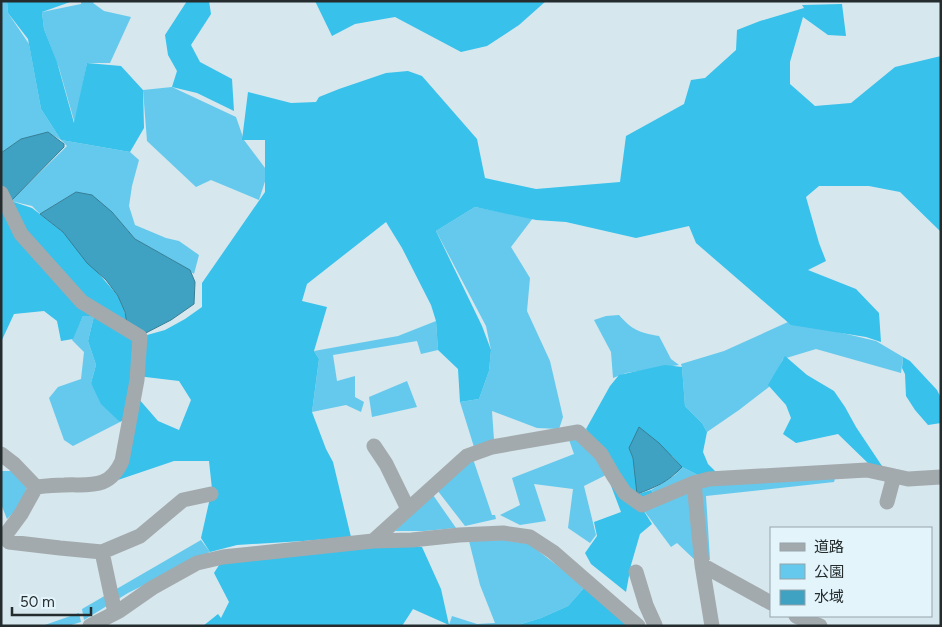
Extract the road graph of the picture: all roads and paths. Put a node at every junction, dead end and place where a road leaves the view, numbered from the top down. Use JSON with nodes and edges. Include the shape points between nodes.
{"nodes":[{"id":1,"x":1,"y":193,"type":"edge"},
{"id":2,"x":374,"y":446,"type":"dead end"},
{"id":3,"x":1,"y":454,"type":"edge"},
{"id":4,"x":894,"y":476,"type":"junction"},
{"id":5,"x":941,"y":477,"type":"edge"},
{"id":6,"x":694,"y":483,"type":"junction"},
{"id":7,"x":36,"y":487,"type":"junction"},
{"id":8,"x":211,"y":494,"type":"dead end"},
{"id":9,"x":887,"y":502,"type":"dead end"},
{"id":10,"x":408,"y":509,"type":"junction"},
{"id":11,"x":3,"y":537,"type":"edge"},
{"id":12,"x":373,"y":541,"type":"junction"},
{"id":13,"x":102,"y":552,"type":"junction"},
{"id":14,"x":702,"y":565,"type":"junction"},
{"id":15,"x":636,"y":572,"type":"dead end"},
{"id":16,"x":770,"y":602,"type":"edge"},
{"id":17,"x":115,"y":613,"type":"junction"},
{"id":18,"x":798,"y":617,"type":"edge"},
{"id":19,"x":90,"y":626,"type":"edge"},
{"id":20,"x":638,"y":626,"type":"edge"},
{"id":21,"x":655,"y":626,"type":"edge"},
{"id":22,"x":712,"y":626,"type":"edge"},
{"id":23,"x":820,"y":626,"type":"edge"}],
"edges":[{"from":1,"to":7,"type":"street","via":[[21,234],[82,302],[140,337],[137,380],[118,471],[96,485]]},
{"from":2,"to":10,"type":"street"},
{"from":3,"to":7,"type":"street"},
{"from":4,"to":5,"type":"street","via":[[908,479]]},
{"from":4,"to":6,"type":"street","via":[[867,470],[709,479]]},
{"from":4,"to":9,"type":"street"},
{"from":6,"to":10,"type":"street","via":[[642,505],[625,493],[601,454],[578,432],[492,447],[467,456]]},
{"from":6,"to":14,"type":"street"},
{"from":7,"to":11,"type":"street"},
{"from":8,"to":13,"type":"street","via":[[183,500],[140,536]]},
{"from":10,"to":12,"type":"street"},
{"from":11,"to":13,"type":"street","via":[[9,542]]},
{"from":12,"to":17,"type":"street","via":[[223,557],[197,563]]},
{"from":12,"to":20,"type":"street","via":[[459,535],[530,537],[553,552]]},
{"from":13,"to":17,"type":"street"},
{"from":14,"to":16,"type":"street"},
{"from":14,"to":22,"type":"street"},
{"from":15,"to":21,"type":"street"},
{"from":17,"to":19,"type":"street"},
{"from":18,"to":23,"type":"street"}]}
